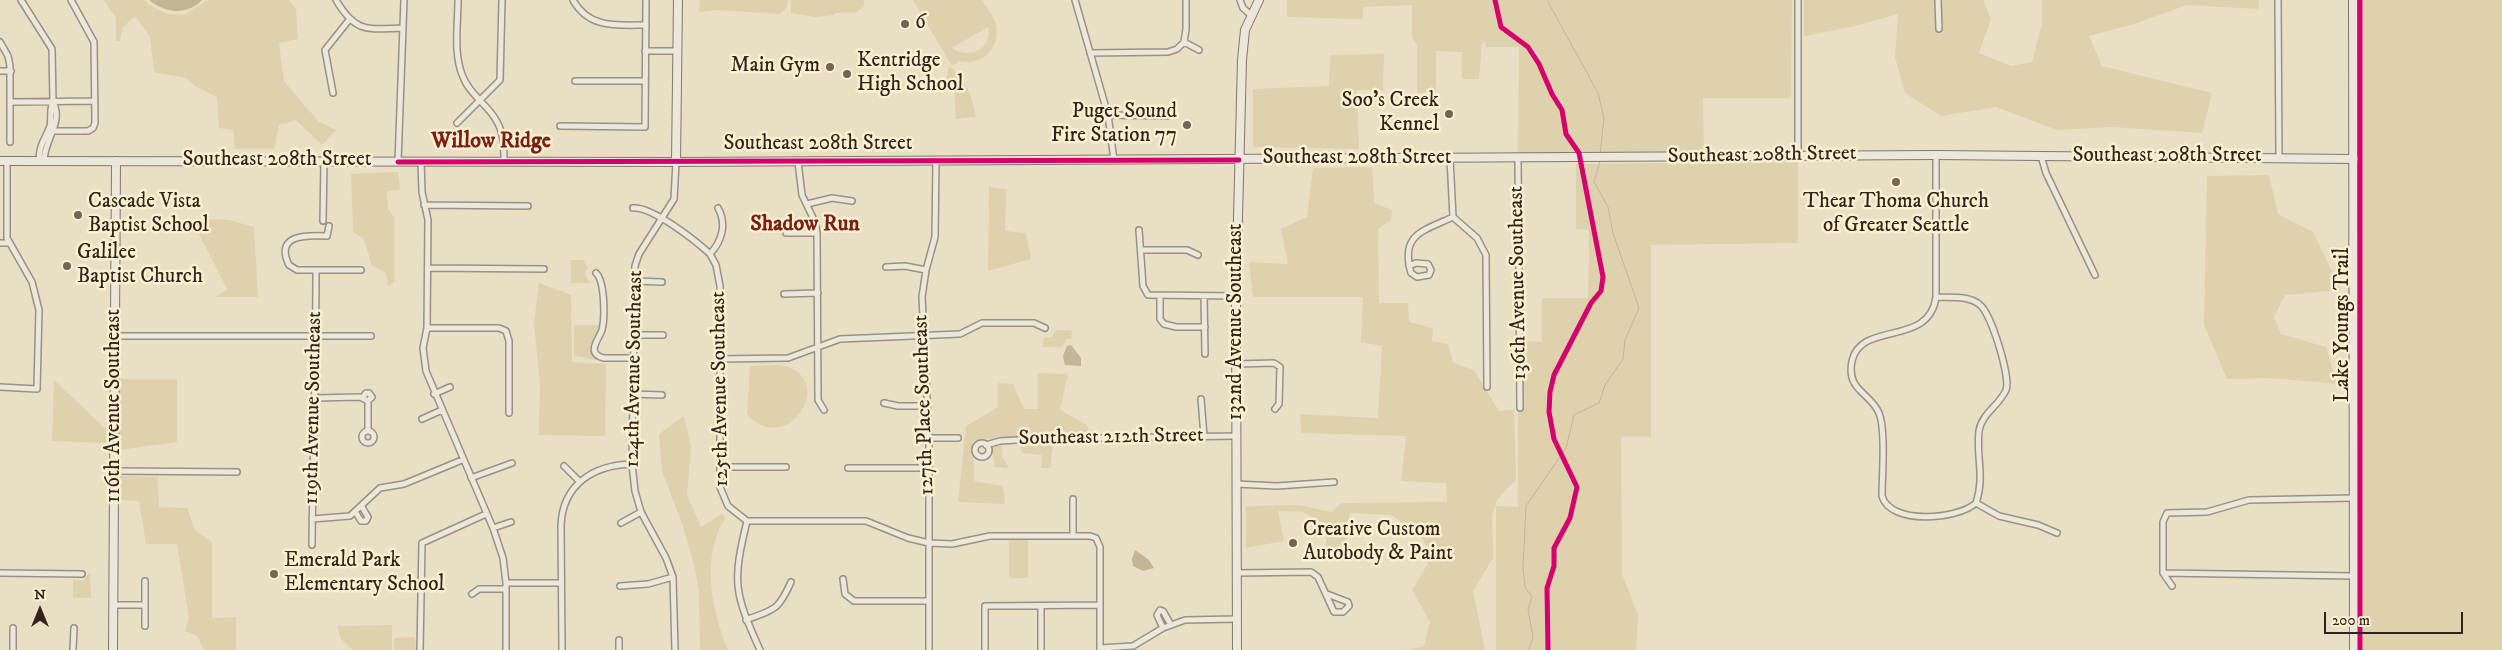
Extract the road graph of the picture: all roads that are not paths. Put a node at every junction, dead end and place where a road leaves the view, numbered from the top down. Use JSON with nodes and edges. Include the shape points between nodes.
{"nodes":[{"id":1,"x":21,"y":0,"type":"edge"},
{"id":2,"x":71,"y":0,"type":"edge"},
{"id":3,"x":336,"y":0,"type":"edge"},
{"id":4,"x":404,"y":0,"type":"edge"},
{"id":5,"x":458,"y":0,"type":"edge"},
{"id":6,"x":502,"y":0,"type":"edge"},
{"id":7,"x":573,"y":0,"type":"edge"},
{"id":8,"x":646,"y":0,"type":"edge"},
{"id":9,"x":678,"y":0,"type":"edge"},
{"id":10,"x":1074,"y":0,"type":"edge"},
{"id":11,"x":1186,"y":0,"type":"edge"},
{"id":12,"x":1240,"y":0,"type":"edge"},
{"id":13,"x":1259,"y":0,"type":"edge"},
{"id":14,"x":1798,"y":0,"type":"edge"},
{"id":15,"x":1938,"y":0,"type":"edge"},
{"id":16,"x":2278,"y":0,"type":"edge"},
{"id":17,"x":2353,"y":0,"type":"edge"},
{"id":18,"x":1251,"y":15,"type":"junction"},
{"id":19,"x":350,"y":20,"type":"junction"},
{"id":20,"x":646,"y":25,"type":"junction"},
{"id":21,"x":403,"y":28,"type":"junction"},
{"id":22,"x":1939,"y":29,"type":"dead end"},
{"id":23,"x":0,"y":42,"type":"edge"},
{"id":24,"x":1184,"y":42,"type":"junction"},
{"id":25,"x":645,"y":50,"type":"junction"},
{"id":26,"x":1199,"y":50,"type":"dead end"},
{"id":27,"x":677,"y":51,"type":"junction"},
{"id":28,"x":1090,"y":53,"type":"junction"},
{"id":29,"x":0,"y":71,"type":"edge"},
{"id":30,"x":10,"y":71,"type":"junction"},
{"id":31,"x":575,"y":81,"type":"dead end"},
{"id":32,"x":645,"y":81,"type":"junction"},
{"id":33,"x":333,"y":94,"type":"dead end"},
{"id":34,"x":479,"y":101,"type":"junction"},
{"id":35,"x":11,"y":102,"type":"junction"},
{"id":36,"x":54,"y":102,"type":"junction"},
{"id":37,"x":95,"y":102,"type":"junction"},
{"id":38,"x":1108,"y":115,"type":"junction"},
{"id":39,"x":1167,"y":116,"type":"dead end"},
{"id":40,"x":456,"y":123,"type":"dead end"},
{"id":41,"x":560,"y":126,"type":"dead end"},
{"id":42,"x":50,"y":131,"type":"junction"},
{"id":43,"x":10,"y":142,"type":"dead end"},
{"id":44,"x":1798,"y":155,"type":"junction"},
{"id":45,"x":1936,"y":155,"type":"junction"},
{"id":46,"x":2041,"y":156,"type":"junction"},
{"id":47,"x":1450,"y":158,"type":"junction"},
{"id":48,"x":1518,"y":158,"type":"junction"},
{"id":49,"x":2279,"y":158,"type":"junction"},
{"id":50,"x":2354,"y":159,"type":"junction"},
{"id":51,"x":1114,"y":160,"type":"junction"},
{"id":52,"x":1239,"y":160,"type":"junction"},
{"id":53,"x":3,"y":161,"type":"edge"},
{"id":54,"x":41,"y":161,"type":"junction"},
{"id":55,"x":116,"y":161,"type":"junction"},
{"id":56,"x":324,"y":161,"type":"junction"},
{"id":57,"x":936,"y":161,"type":"junction"},
{"id":58,"x":398,"y":162,"type":"junction"},
{"id":59,"x":422,"y":162,"type":"junction"},
{"id":60,"x":504,"y":162,"type":"junction"},
{"id":61,"x":676,"y":162,"type":"junction"},
{"id":62,"x":798,"y":162,"type":"junction"},
{"id":63,"x":852,"y":201,"type":"dead end"},
{"id":64,"x":807,"y":204,"type":"junction"},
{"id":65,"x":424,"y":205,"type":"junction"},
{"id":66,"x":528,"y":206,"type":"dead end"},
{"id":67,"x":633,"y":208,"type":"dead end"},
{"id":68,"x":718,"y":208,"type":"dead end"},
{"id":69,"x":1453,"y":217,"type":"junction"},
{"id":70,"x":662,"y":219,"type":"junction"},
{"id":71,"x":323,"y":221,"type":"dead end"},
{"id":72,"x":329,"y":226,"type":"dead end"},
{"id":73,"x":1139,"y":230,"type":"dead end"},
{"id":74,"x":786,"y":233,"type":"dead end"},
{"id":75,"x":816,"y":233,"type":"junction"},
{"id":76,"x":0,"y":243,"type":"edge"},
{"id":77,"x":9,"y":243,"type":"junction"},
{"id":78,"x":1140,"y":250,"type":"junction"},
{"id":79,"x":710,"y":254,"type":"junction"},
{"id":80,"x":1198,"y":255,"type":"dead end"},
{"id":81,"x":1409,"y":266,"type":"dead end"},
{"id":82,"x":886,"y":267,"type":"dead end"},
{"id":83,"x":428,"y":268,"type":"junction"},
{"id":84,"x":544,"y":269,"type":"dead end"},
{"id":85,"x":360,"y":270,"type":"dead end"},
{"id":86,"x":926,"y":270,"type":"junction"},
{"id":87,"x":316,"y":271,"type":"junction"},
{"id":88,"x":596,"y":273,"type":"dead end"},
{"id":89,"x":2095,"y":275,"type":"dead end"},
{"id":90,"x":635,"y":281,"type":"junction"},
{"id":91,"x":662,"y":282,"type":"dead end"},
{"id":92,"x":818,"y":293,"type":"junction"},
{"id":93,"x":784,"y":294,"type":"dead end"},
{"id":94,"x":1204,"y":296,"type":"junction"},
{"id":95,"x":1236,"y":296,"type":"junction"},
{"id":96,"x":1160,"y":297,"type":"junction"},
{"id":97,"x":1936,"y":297,"type":"junction"},
{"id":98,"x":1205,"y":327,"type":"junction"},
{"id":99,"x":427,"y":328,"type":"junction"},
{"id":100,"x":1045,"y":328,"type":"dead end"},
{"id":101,"x":634,"y":335,"type":"junction"},
{"id":102,"x":662,"y":335,"type":"dead end"},
{"id":103,"x":923,"y":335,"type":"junction"},
{"id":104,"x":115,"y":336,"type":"junction"},
{"id":105,"x":371,"y":336,"type":"dead end"},
{"id":106,"x":316,"y":337,"type":"junction"},
{"id":107,"x":817,"y":346,"type":"junction"},
{"id":108,"x":1205,"y":354,"type":"dead end"},
{"id":109,"x":634,"y":358,"type":"junction"},
{"id":110,"x":720,"y":359,"type":"junction"},
{"id":111,"x":1236,"y":364,"type":"junction"},
{"id":112,"x":1487,"y":386,"type":"dead end"},
{"id":113,"x":0,"y":387,"type":"edge"},
{"id":114,"x":450,"y":387,"type":"dead end"},
{"id":115,"x":434,"y":394,"type":"junction"},
{"id":116,"x":633,"y":394,"type":"junction"},
{"id":117,"x":662,"y":394,"type":"dead end"},
{"id":118,"x":315,"y":398,"type":"junction"},
{"id":119,"x":1201,"y":399,"type":"dead end"},
{"id":120,"x":884,"y":403,"type":"dead end"},
{"id":121,"x":927,"y":406,"type":"junction"},
{"id":122,"x":1520,"y":408,"type":"dead end"},
{"id":123,"x":1275,"y":409,"type":"dead end"},
{"id":124,"x":442,"y":410,"type":"junction"},
{"id":125,"x":824,"y":410,"type":"dead end"},
{"id":126,"x":509,"y":413,"type":"dead end"},
{"id":127,"x":422,"y":419,"type":"dead end"},
{"id":128,"x":368,"y":431,"type":"dead end"},
{"id":129,"x":1204,"y":436,"type":"junction"},
{"id":130,"x":1236,"y":436,"type":"junction"},
{"id":131,"x":929,"y":438,"type":"junction"},
{"id":132,"x":958,"y":438,"type":"dead end"},
{"id":133,"x":986,"y":445,"type":"dead end"},
{"id":134,"x":462,"y":460,"type":"junction"},
{"id":135,"x":512,"y":462,"type":"dead end"},
{"id":136,"x":632,"y":464,"type":"junction"},
{"id":137,"x":564,"y":466,"type":"dead end"},
{"id":138,"x":720,"y":467,"type":"junction"},
{"id":139,"x":786,"y":467,"type":"dead end"},
{"id":140,"x":848,"y":468,"type":"dead end"},
{"id":141,"x":929,"y":468,"type":"junction"},
{"id":142,"x":114,"y":472,"type":"junction"},
{"id":143,"x":237,"y":472,"type":"dead end"},
{"id":144,"x":472,"y":478,"type":"junction"},
{"id":145,"x":580,"y":482,"type":"junction"},
{"id":146,"x":1334,"y":482,"type":"dead end"},
{"id":147,"x":1236,"y":484,"type":"junction"},
{"id":148,"x":2354,"y":498,"type":"junction"},
{"id":149,"x":1073,"y":499,"type":"dead end"},
{"id":150,"x":1976,"y":503,"type":"junction"},
{"id":151,"x":362,"y":507,"type":"junction"},
{"id":152,"x":641,"y":512,"type":"junction"},
{"id":153,"x":356,"y":513,"type":"junction"},
{"id":154,"x":486,"y":514,"type":"junction"},
{"id":155,"x":312,"y":519,"type":"junction"},
{"id":156,"x":747,"y":521,"type":"junction"},
{"id":157,"x":511,"y":522,"type":"dead end"},
{"id":158,"x":620,"y":523,"type":"dead end"},
{"id":159,"x":493,"y":528,"type":"junction"},
{"id":160,"x":2057,"y":534,"type":"dead end"},
{"id":161,"x":1073,"y":536,"type":"junction"},
{"id":162,"x":929,"y":543,"type":"junction"},
{"id":163,"x":312,"y":545,"type":"dead end"},
{"id":164,"x":2163,"y":572,"type":"junction"},
{"id":165,"x":1238,"y":573,"type":"junction"},
{"id":166,"x":0,"y":574,"type":"edge"},
{"id":167,"x":82,"y":574,"type":"dead end"},
{"id":168,"x":2353,"y":576,"type":"junction"},
{"id":169,"x":673,"y":578,"type":"junction"},
{"id":170,"x":843,"y":579,"type":"dead end"},
{"id":171,"x":146,"y":581,"type":"dead end"},
{"id":172,"x":791,"y":582,"type":"dead end"},
{"id":173,"x":561,"y":583,"type":"junction"},
{"id":174,"x":506,"y":586,"type":"junction"},
{"id":175,"x":620,"y":586,"type":"dead end"},
{"id":176,"x":2172,"y":586,"type":"dead end"},
{"id":177,"x":472,"y":594,"type":"dead end"},
{"id":178,"x":1326,"y":594,"type":"junction"},
{"id":179,"x":929,"y":601,"type":"junction"},
{"id":180,"x":114,"y":605,"type":"junction"},
{"id":181,"x":145,"y":605,"type":"junction"},
{"id":182,"x":1099,"y":605,"type":"junction"},
{"id":183,"x":1041,"y":606,"type":"junction"},
{"id":184,"x":1237,"y":619,"type":"junction"},
{"id":185,"x":746,"y":620,"type":"junction"},
{"id":186,"x":1171,"y":625,"type":"junction"},
{"id":187,"x":145,"y":626,"type":"dead end"},
{"id":188,"x":13,"y":628,"type":"dead end"},
{"id":189,"x":74,"y":628,"type":"dead end"},
{"id":190,"x":1163,"y":628,"type":"junction"},
{"id":191,"x":619,"y":640,"type":"dead end"},
{"id":192,"x":1100,"y":649,"type":"edge"},
{"id":193,"x":13,"y":650,"type":"edge"},
{"id":194,"x":73,"y":650,"type":"edge"},
{"id":195,"x":114,"y":650,"type":"edge"},
{"id":196,"x":420,"y":650,"type":"edge"},
{"id":197,"x":506,"y":650,"type":"edge"},
{"id":198,"x":562,"y":650,"type":"edge"},
{"id":199,"x":618,"y":650,"type":"edge"},
{"id":200,"x":674,"y":650,"type":"edge"},
{"id":201,"x":760,"y":650,"type":"edge"},
{"id":202,"x":929,"y":650,"type":"edge"},
{"id":203,"x":985,"y":650,"type":"edge"},
{"id":204,"x":1041,"y":650,"type":"edge"},
{"id":205,"x":1237,"y":650,"type":"edge"},
{"id":206,"x":2354,"y":650,"type":"edge"}],
"edges":[{"from":1,"to":36,"type":"street","via":[[53,52]]},
{"from":2,"to":37,"type":"street","via":[[94,39]]},
{"from":3,"to":19,"type":"street"},
{"from":4,"to":21,"type":"street"},
{"from":5,"to":34,"type":"street","via":[[459,66],[466,84]]},
{"from":6,"to":34,"type":"street","via":[[501,76]]},
{"from":7,"to":20,"type":"street","via":[[584,14],[598,23]]},
{"from":8,"to":20,"type":"street"},
{"from":9,"to":27,"type":"main road","name":"124th Avenue Southeast"},
{"from":10,"to":28,"type":"street"},
{"from":11,"to":24,"type":"street"},
{"from":12,"to":18,"type":"street"},
{"from":13,"to":18,"type":"main road","name":"132nd Avenue Southeast"},
{"from":14,"to":44,"type":"street"},
{"from":15,"to":22,"type":"street"},
{"from":16,"to":49,"type":"street"},
{"from":17,"to":50,"type":"main road"},
{"from":18,"to":52,"type":"main road","name":"132nd Avenue Southeast","via":[[1243,41]]},
{"from":19,"to":21,"type":"street","via":[[368,28]]},
{"from":19,"to":33,"type":"street","via":[[325,50]]},
{"from":20,"to":25,"type":"street"},
{"from":21,"to":58,"type":"street"},
{"from":23,"to":30,"type":"street","via":[[8,56]]},
{"from":24,"to":26,"type":"street"},
{"from":24,"to":28,"type":"street","via":[[1168,52]]},
{"from":25,"to":27,"type":"street"},
{"from":25,"to":32,"type":"street"},
{"from":27,"to":61,"type":"main road","name":"124th Avenue Southeast"},
{"from":28,"to":38,"type":"street"},
{"from":29,"to":30,"type":"street"},
{"from":30,"to":35,"type":"street"},
{"from":31,"to":32,"type":"street"},
{"from":32,"to":41,"type":"street","via":[[645,127]]},
{"from":34,"to":40,"type":"street"},
{"from":34,"to":60,"type":"street","via":[[501,130]]},
{"from":35,"to":36,"type":"street"},
{"from":35,"to":43,"type":"street"},
{"from":36,"to":37,"type":"street"},
{"from":36,"to":42,"type":"street","via":[[56,118]]},
{"from":37,"to":42,"type":"street","via":[[93,128],[86,131]]},
{"from":38,"to":39,"type":"street"},
{"from":38,"to":51,"type":"street"},
{"from":42,"to":54,"type":"street","via":[[40,144]]},
{"from":44,"to":45,"type":"main road","name":"Southeast 208th Street"},
{"from":44,"to":48,"type":"main road","name":"Southeast 208th Street"},
{"from":45,"to":46,"type":"main road","name":"Southeast 208th Street"},
{"from":45,"to":97,"type":"street"},
{"from":46,"to":49,"type":"main road","name":"Southeast 208th Street"},
{"from":46,"to":89,"type":"street"},
{"from":47,"to":48,"type":"main road","name":"Southeast 208th Street"},
{"from":47,"to":52,"type":"main road","name":"Southeast 208th Street"},
{"from":47,"to":69,"type":"street"},
{"from":48,"to":122,"type":"street","name":"136th Avenue Southeast"},
{"from":49,"to":50,"type":"main road","name":"Southeast 208th Street"},
{"from":50,"to":148,"type":"main road"},
{"from":51,"to":52,"type":"main road","name":"Southeast 208th Street"},
{"from":51,"to":57,"type":"main road","name":"Southeast 208th Street"},
{"from":52,"to":95,"type":"main road","name":"132nd Avenue Southeast"},
{"from":53,"to":54,"type":"main road","name":"Southeast 208th Street"},
{"from":53,"to":77,"type":"street"},
{"from":54,"to":55,"type":"main road","name":"Southeast 208th Street"},
{"from":55,"to":56,"type":"main road","name":"Southeast 208th Street"},
{"from":55,"to":104,"type":"main road","name":"116th Avenue Southeast"},
{"from":56,"to":58,"type":"main road","name":"Southeast 208th Street"},
{"from":56,"to":71,"type":"street"},
{"from":57,"to":62,"type":"main road","name":"Southeast 208th Street"},
{"from":57,"to":86,"type":"street","name":"127th Place Southeast","via":[[936,237]]},
{"from":58,"to":59,"type":"main road","name":"Southeast 208th Street"},
{"from":59,"to":60,"type":"main road","name":"Southeast 208th Street"},
{"from":59,"to":65,"type":"street"},
{"from":60,"to":61,"type":"main road","name":"Southeast 208th Street"},
{"from":61,"to":62,"type":"main road","name":"Southeast 208th Street"},
{"from":61,"to":70,"type":"street","name":"124th Avenue Southeast","via":[[674,199]]},
{"from":62,"to":64,"type":"street","via":[[801,189]]},
{"from":63,"to":64,"type":"street","via":[[832,198]]},
{"from":64,"to":75,"type":"street"},
{"from":65,"to":66,"type":"street"},
{"from":65,"to":83,"type":"street","via":[[428,220]]},
{"from":67,"to":70,"type":"street","via":[[646,210]]},
{"from":68,"to":79,"type":"street","via":[[722,217],[722,234],[719,244]]},
{"from":69,"to":81,"type":"street","via":[[1413,237],[1408,248]]},
{"from":69,"to":112,"type":"street","via":[[1477,238],[1486,255]]},
{"from":70,"to":79,"type":"street"},
{"from":70,"to":90,"type":"street","name":"124th Avenue Southeast","via":[[637,258]]},
{"from":72,"to":87,"type":"street","via":[[327,236],[295,237],[289,244],[287,258],[291,268]]},
{"from":73,"to":78,"type":"street"},
{"from":74,"to":75,"type":"street"},
{"from":75,"to":92,"type":"street"},
{"from":76,"to":77,"type":"street"},
{"from":77,"to":113,"type":"street","via":[[27,272],[36,296],[40,330],[37,388]]},
{"from":78,"to":80,"type":"street","via":[[1187,250]]},
{"from":78,"to":96,"type":"street","via":[[1143,286],[1146,293]]},
{"from":79,"to":110,"type":"street","name":"125th Avenue Southeast","via":[[719,281]]},
{"from":82,"to":86,"type":"street"},
{"from":83,"to":84,"type":"street"},
{"from":83,"to":99,"type":"street"},
{"from":85,"to":87,"type":"street"},
{"from":86,"to":103,"type":"street","name":"127th Place Southeast","via":[[922,297]]},
{"from":87,"to":106,"type":"street","name":"119th Avenue Southeast"},
{"from":88,"to":109,"type":"street","via":[[602,282],[603,322],[594,347],[604,358]]},
{"from":90,"to":91,"type":"street"},
{"from":90,"to":101,"type":"street","name":"124th Avenue Southeast"},
{"from":92,"to":93,"type":"street"},
{"from":92,"to":107,"type":"street"},
{"from":94,"to":95,"type":"street"},
{"from":94,"to":96,"type":"street"},
{"from":94,"to":98,"type":"street"},
{"from":95,"to":111,"type":"main road","name":"132nd Avenue Southeast"},
{"from":96,"to":98,"type":"street","via":[[1160,319],[1164,324]]},
{"from":97,"to":150,"type":"street","via":[[1966,298],[1981,305],[1989,319],[2006,374],[2006,390],[1980,427],[1981,481]]},
{"from":97,"to":150,"type":"street","via":[[1933,312],[1922,323],[1861,345],[1852,362],[1854,383],[1873,403],[1881,418],[1882,496],[1890,510],[1924,516],[1962,512]]},
{"from":98,"to":108,"type":"street"},
{"from":99,"to":115,"type":"street","via":[[423,348]]},
{"from":99,"to":126,"type":"street","via":[[502,328],[507,332]]},
{"from":100,"to":103,"type":"street","via":[[1034,323],[982,323],[960,334]]},
{"from":101,"to":102,"type":"street"},
{"from":101,"to":109,"type":"street","name":"124th Avenue Southeast"},
{"from":103,"to":107,"type":"street","via":[[840,339]]},
{"from":103,"to":121,"type":"street","name":"127th Place Southeast"},
{"from":104,"to":106,"type":"street"},
{"from":104,"to":142,"type":"main road","name":"116th Avenue Southeast"},
{"from":105,"to":106,"type":"street"},
{"from":106,"to":118,"type":"street","name":"119th Avenue Southeast"},
{"from":107,"to":110,"type":"street","via":[[788,358]]},
{"from":107,"to":125,"type":"street","via":[[818,400]]},
{"from":109,"to":116,"type":"street","name":"124th Avenue Southeast"},
{"from":110,"to":138,"type":"street","name":"125th Avenue Southeast"},
{"from":111,"to":123,"type":"street","via":[[1274,363],[1280,367],[1279,404]]},
{"from":111,"to":130,"type":"main road","name":"132nd Avenue Southeast"},
{"from":114,"to":115,"type":"street"},
{"from":115,"to":124,"type":"street"},
{"from":116,"to":117,"type":"street"},
{"from":116,"to":136,"type":"street","name":"124th Avenue Southeast"},
{"from":118,"to":128,"type":"street","via":[[362,398],[368,401]]},
{"from":118,"to":155,"type":"street","name":"119th Avenue Southeast"},
{"from":119,"to":129,"type":"street"},
{"from":120,"to":121,"type":"street"},
{"from":121,"to":131,"type":"street","name":"127th Place Southeast"},
{"from":124,"to":127,"type":"street"},
{"from":124,"to":134,"type":"street"},
{"from":129,"to":130,"type":"street","name":"Southeast 212th Street"},
{"from":129,"to":133,"type":"street","name":"Southeast 212th Street","via":[[1034,439]]},
{"from":130,"to":147,"type":"main road","name":"132nd Avenue Southeast"},
{"from":131,"to":132,"type":"street"},
{"from":131,"to":141,"type":"street","name":"127th Place Southeast"},
{"from":134,"to":144,"type":"street"},
{"from":134,"to":151,"type":"street","via":[[404,484],[380,488]]},
{"from":135,"to":144,"type":"street"},
{"from":136,"to":145,"type":"street","via":[[600,468]]},
{"from":136,"to":152,"type":"street","name":"124th Avenue Southeast"},
{"from":137,"to":145,"type":"street"},
{"from":138,"to":139,"type":"street"},
{"from":138,"to":156,"type":"street","name":"125th Avenue Southeast","via":[[722,497],[734,512]]},
{"from":140,"to":141,"type":"street"},
{"from":141,"to":162,"type":"street","name":"127th Place Southeast"},
{"from":142,"to":143,"type":"street"},
{"from":142,"to":180,"type":"main road","name":"116th Avenue Southeast"},
{"from":144,"to":154,"type":"street"},
{"from":145,"to":173,"type":"street","via":[[563,513]]},
{"from":146,"to":147,"type":"street","via":[[1277,486]]},
{"from":147,"to":165,"type":"main road","name":"132nd Avenue Southeast"},
{"from":148,"to":164,"type":"street","via":[[2249,500],[2207,512],[2167,512],[2163,522]]},
{"from":148,"to":168,"type":"main road"},
{"from":149,"to":161,"type":"street"},
{"from":150,"to":160,"type":"street","via":[[1999,516],[2038,525]]},
{"from":151,"to":153,"type":"street"},
{"from":151,"to":153,"type":"street","via":[[367,520],[361,521]]},
{"from":152,"to":158,"type":"street"},
{"from":152,"to":169,"type":"street","name":"124th Avenue Southeast"},
{"from":153,"to":155,"type":"street","via":[[344,518]]},
{"from":154,"to":159,"type":"street"},
{"from":154,"to":196,"type":"street","via":[[422,543]]},
{"from":155,"to":163,"type":"street","name":"119th Avenue Southeast"},
{"from":156,"to":162,"type":"street","via":[[866,521]]},
{"from":156,"to":185,"type":"street","via":[[736,575],[739,601]]},
{"from":157,"to":159,"type":"street"},
{"from":159,"to":174,"type":"street","via":[[504,558]]},
{"from":161,"to":162,"type":"street","via":[[990,536],[952,544]]},
{"from":161,"to":182,"type":"street","via":[[1096,538],[1100,547]]},
{"from":162,"to":179,"type":"street","name":"127th Place Southeast"},
{"from":164,"to":168,"type":"street"},
{"from":164,"to":176,"type":"street"},
{"from":165,"to":178,"type":"street","via":[[1311,572],[1318,577]]},
{"from":165,"to":184,"type":"main road","name":"132nd Avenue Southeast"},
{"from":166,"to":167,"type":"street"},
{"from":168,"to":206,"type":"main road"},
{"from":169,"to":175,"type":"street"},
{"from":169,"to":200,"type":"street","name":"124th Avenue Southeast"},
{"from":170,"to":179,"type":"street","via":[[845,594],[854,600]]},
{"from":171,"to":181,"type":"street"},
{"from":172,"to":185,"type":"street","via":[[782,603],[775,609]]},
{"from":173,"to":174,"type":"street"},
{"from":173,"to":198,"type":"street"},
{"from":174,"to":177,"type":"street","via":[[479,589]]},
{"from":174,"to":197,"type":"street"},
{"from":178,"to":178,"type":"street","via":[[1334,612],[1344,612],[1349,606],[1341,598]]},
{"from":179,"to":202,"type":"street","name":"127th Place Southeast"},
{"from":180,"to":181,"type":"street"},
{"from":180,"to":195,"type":"main road","name":"116th Avenue Southeast"},
{"from":181,"to":187,"type":"street"},
{"from":182,"to":183,"type":"street"},
{"from":182,"to":192,"type":"street"},
{"from":183,"to":203,"type":"street","via":[[985,606]]},
{"from":183,"to":204,"type":"street"},
{"from":184,"to":186,"type":"street","via":[[1196,619]]},
{"from":184,"to":205,"type":"main road","name":"132nd Avenue Southeast"},
{"from":185,"to":201,"type":"street"},
{"from":186,"to":190,"type":"street"},
{"from":186,"to":190,"type":"street","via":[[1160,610],[1156,615]]},
{"from":188,"to":193,"type":"street"},
{"from":189,"to":194,"type":"street"},
{"from":190,"to":192,"type":"street","via":[[1133,646]]},
{"from":191,"to":199,"type":"street"}]}
